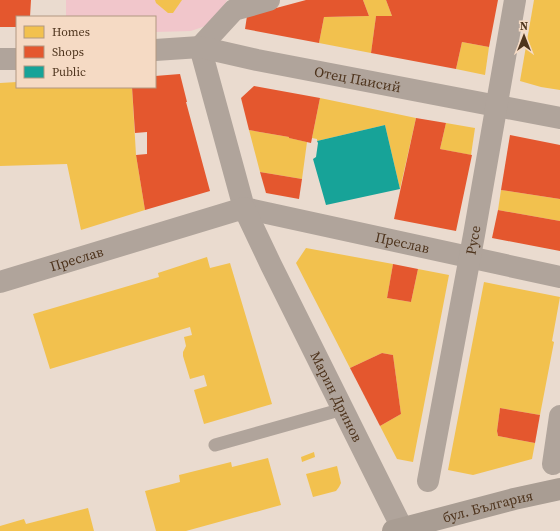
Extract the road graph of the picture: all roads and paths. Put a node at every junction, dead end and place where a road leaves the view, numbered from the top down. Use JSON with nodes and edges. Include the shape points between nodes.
{"nodes":[{"id":1,"x":269,"y":0,"type":"edge"},
{"id":2,"x":515,"y":0,"type":"edge"},
{"id":3,"x":234,"y":5,"type":"edge"},
{"id":4,"x":200,"y":47,"type":"junction"},
{"id":5,"x":156,"y":50,"type":"edge"},
{"id":6,"x":0,"y":59,"type":"edge"},
{"id":7,"x":16,"y":59,"type":"edge"},
{"id":8,"x":496,"y":106,"type":"junction"},
{"id":9,"x":560,"y":118,"type":"edge"},
{"id":10,"x":244,"y":208,"type":"junction"},
{"id":11,"x":470,"y":257,"type":"junction"},
{"id":12,"x":560,"y":277,"type":"edge"},
{"id":13,"x":0,"y":282,"type":"edge"},
{"id":14,"x":343,"y":409,"type":"junction"},
{"id":15,"x":560,"y":416,"type":"edge"},
{"id":16,"x":215,"y":445,"type":"dead end"},
{"id":17,"x":553,"y":464,"type":"dead end"},
{"id":18,"x":428,"y":481,"type":"dead end"},
{"id":19,"x":560,"y":489,"type":"edge"},
{"id":20,"x":397,"y":530,"type":"edge"}],
"edges":[{"from":1,"to":3,"type":"street"},
{"from":2,"to":8,"type":"street","name":"Русе"},
{"from":3,"to":4,"type":"street"},
{"from":4,"to":5,"type":"street","name":"Отец Паисий"},
{"from":4,"to":8,"type":"street","name":"Отец Паисий","via":[[265,62]]},
{"from":4,"to":10,"type":"street"},
{"from":6,"to":7,"type":"street"},
{"from":8,"to":9,"type":"street","name":"Отец Паисий"},
{"from":8,"to":11,"type":"street","name":"Русе"},
{"from":10,"to":11,"type":"street","name":"Преслав"},
{"from":10,"to":13,"type":"street","name":"Преслав"},
{"from":10,"to":14,"type":"street","name":"Марин Дринов"},
{"from":11,"to":12,"type":"street","name":"Преслав"},
{"from":11,"to":18,"type":"street","name":"Русе"},
{"from":14,"to":16,"type":"lane"},
{"from":14,"to":20,"type":"street","name":"Марин Дринов"},
{"from":15,"to":17,"type":"street"},
{"from":19,"to":20,"type":"main road","name":"бул. България"}]}
